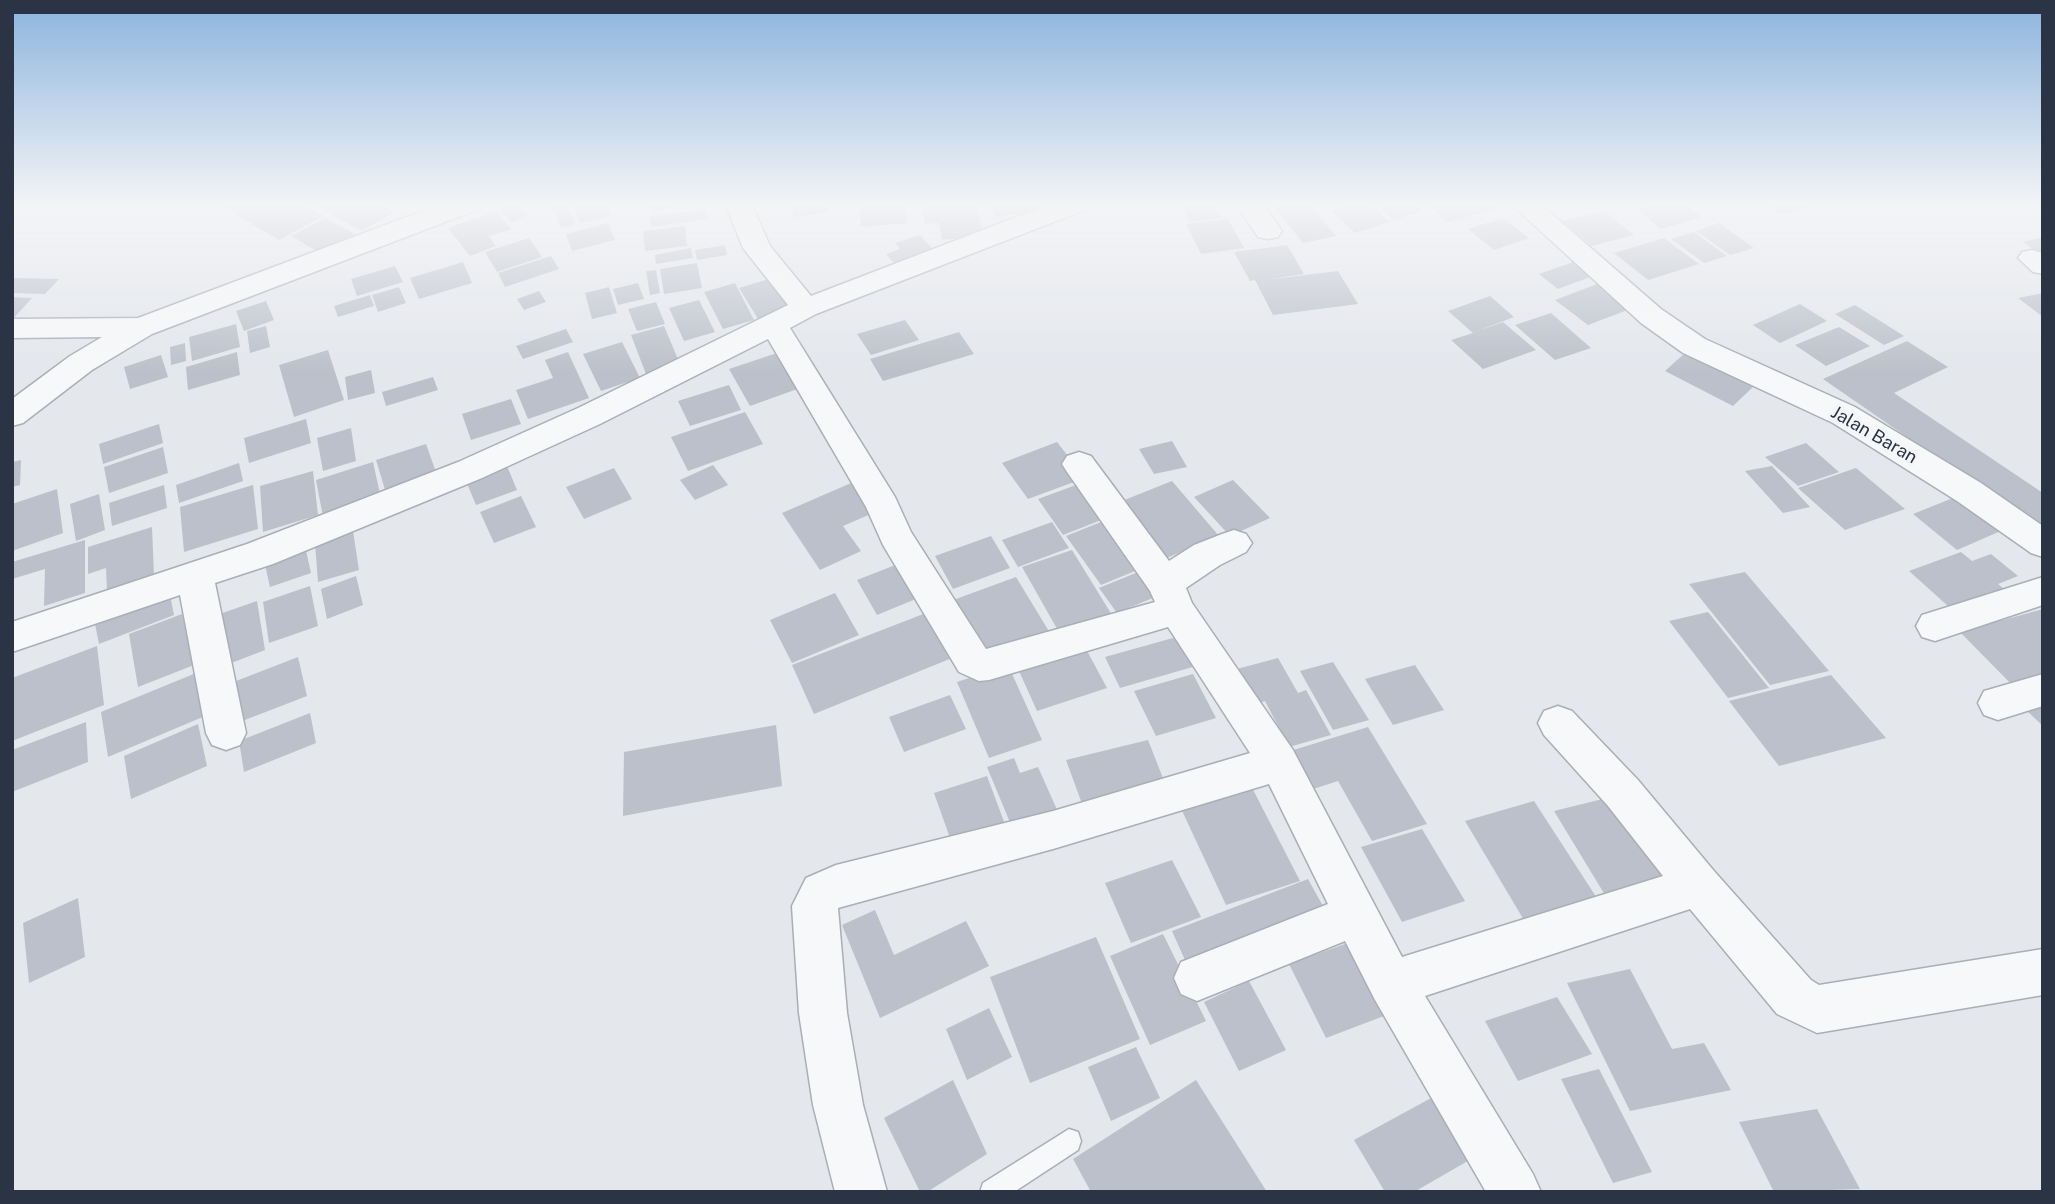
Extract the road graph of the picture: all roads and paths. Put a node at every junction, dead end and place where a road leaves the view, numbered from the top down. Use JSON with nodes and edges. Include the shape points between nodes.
{"nodes":[{"id":1,"x":322,"y":259,"type":"edge"},
{"id":2,"x":766,"y":259,"type":"edge"},
{"id":3,"x":930,"y":259,"type":"edge"},
{"id":4,"x":1586,"y":259,"type":"edge"},
{"id":5,"x":806,"y":308,"type":"junction"},
{"id":6,"x":774,"y":325,"type":"junction"},
{"id":7,"x":141,"y":327,"type":"junction"},
{"id":8,"x":12,"y":329,"type":"edge"},
{"id":9,"x":1693,"y":346,"type":"joint"},
{"id":10,"x":12,"y":415,"type":"edge"},
{"id":11,"x":1079,"y":464,"type":"dead end"},
{"id":12,"x":1234,"y":543,"type":"dead end"},
{"id":13,"x":2043,"y":544,"type":"edge"},
{"id":14,"x":195,"y":576,"type":"junction"},
{"id":15,"x":2043,"y":591,"type":"edge"},
{"id":16,"x":1172,"y":598,"type":"junction"},
{"id":17,"x":1935,"y":626,"type":"dead end"},
{"id":18,"x":12,"y":637,"type":"edge"},
{"id":19,"x":2043,"y":690,"type":"edge"},
{"id":20,"x":1998,"y":703,"type":"dead end"},
{"id":21,"x":1558,"y":723,"type":"dead end"},
{"id":22,"x":226,"y":733,"type":"dead end"},
{"id":23,"x":1279,"y":763,"type":"junction"},
{"id":24,"x":1698,"y":886,"type":"junction"},
{"id":25,"x":1356,"y":915,"type":"junction"},
{"id":26,"x":2043,"y":972,"type":"edge"},
{"id":27,"x":1196,"y":978,"type":"dead end"},
{"id":28,"x":1391,"y":984,"type":"junction"},
{"id":29,"x":1069,"y":1141,"type":"dead end"},
{"id":30,"x":861,"y":1192,"type":"edge"},
{"id":31,"x":992,"y":1192,"type":"edge"},
{"id":32,"x":1515,"y":1192,"type":"edge"}],
"edges":[{"from":1,"to":7,"type":"street"},
{"from":2,"to":5,"type":"street"},
{"from":3,"to":5,"type":"street"},
{"from":4,"to":9,"type":"street"},
{"from":5,"to":6,"type":"street"},
{"from":6,"to":14,"type":"street","via":[[470,470]]},
{"from":6,"to":16,"type":"street","via":[[973,661],[989,664]]},
{"from":7,"to":8,"type":"street"},
{"from":7,"to":10,"type":"street","via":[[81,363]]},
{"from":9,"to":13,"type":"street","name":"Jalan Baran","via":[[1844,415]]},
{"from":11,"to":16,"type":"street"},
{"from":12,"to":16,"type":"street","via":[[1180,572]]},
{"from":14,"to":18,"type":"street"},
{"from":14,"to":22,"type":"street"},
{"from":15,"to":17,"type":"street"},
{"from":16,"to":23,"type":"street"},
{"from":19,"to":20,"type":"street"},
{"from":21,"to":24,"type":"street","via":[[1623,793]]},
{"from":23,"to":25,"type":"street"},
{"from":23,"to":30,"type":"street","via":[[822,893],[814,906],[823,1013],[838,1105]]},
{"from":24,"to":26,"type":"street","via":[[1794,997],[1816,1009]]},
{"from":24,"to":28,"type":"street"},
{"from":25,"to":27,"type":"street"},
{"from":25,"to":28,"type":"street"},
{"from":28,"to":32,"type":"street"},
{"from":29,"to":31,"type":"lane"}]}
